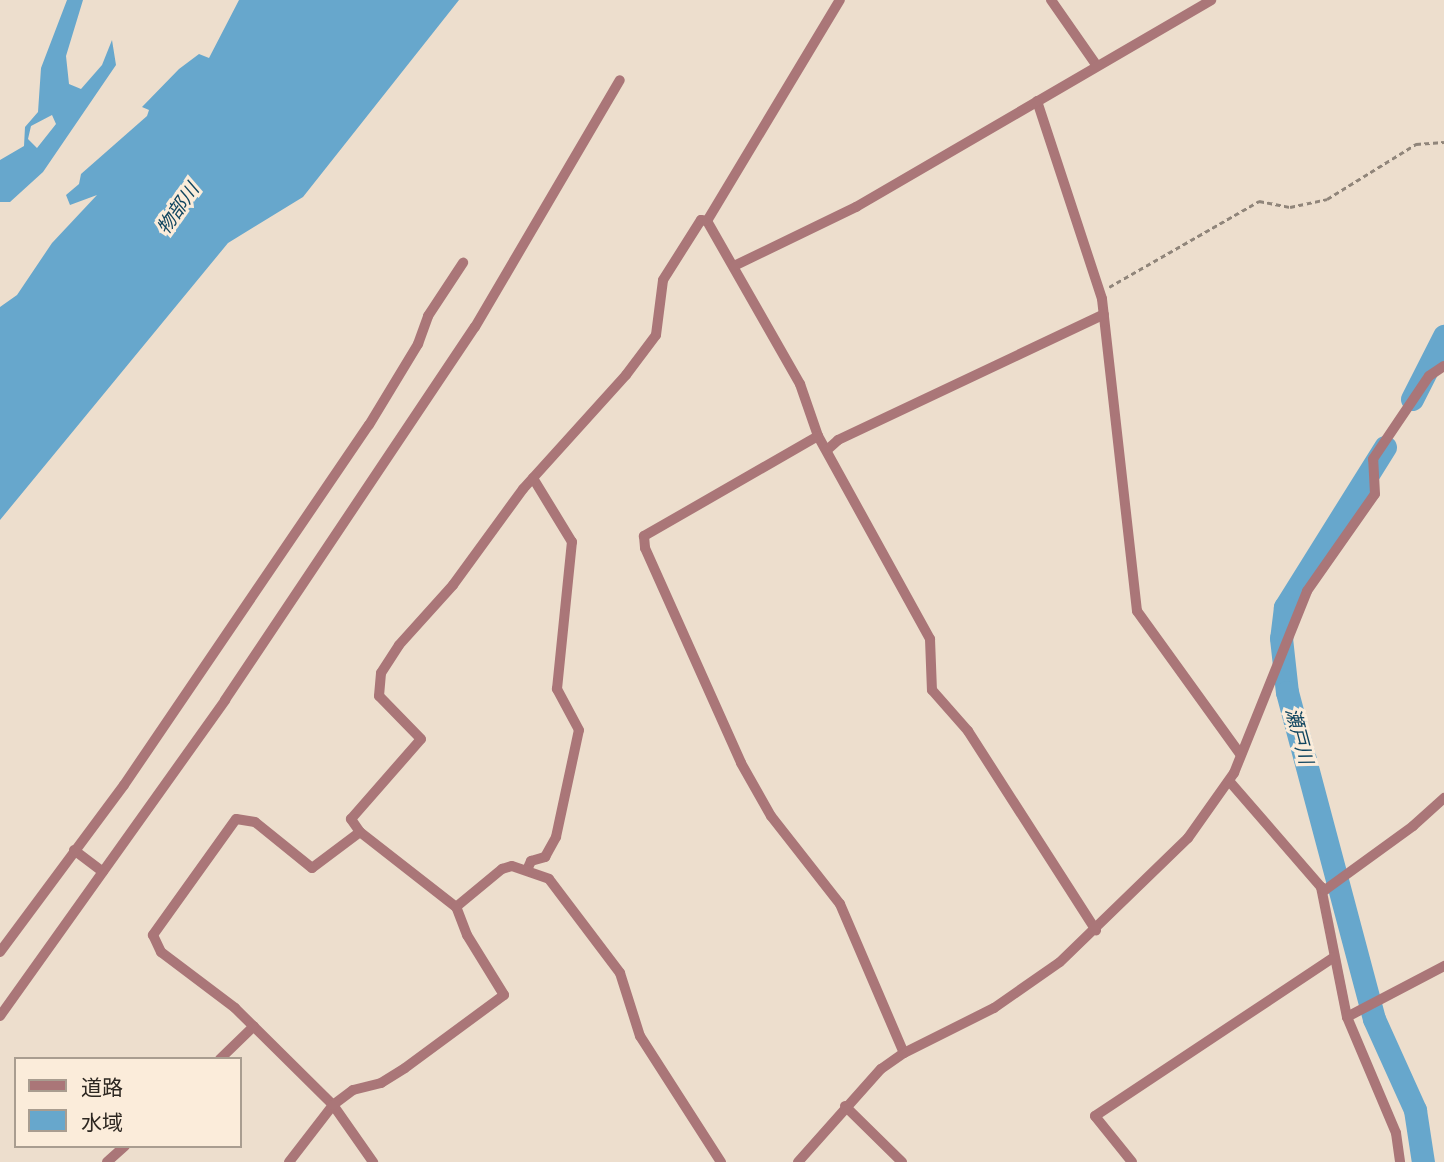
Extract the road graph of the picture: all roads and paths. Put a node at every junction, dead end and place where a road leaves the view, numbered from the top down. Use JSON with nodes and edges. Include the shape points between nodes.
{"nodes":[{"id":1,"x":840,"y":0,"type":"edge"},
{"id":2,"x":1051,"y":0,"type":"edge"},
{"id":3,"x":1211,"y":0,"type":"edge"},
{"id":4,"x":1097,"y":66,"type":"junction"},
{"id":5,"x":620,"y":80,"type":"dead end"},
{"id":6,"x":1037,"y":102,"type":"junction"},
{"id":7,"x":1444,"y":142,"type":"edge"},
{"id":8,"x":707,"y":221,"type":"junction"},
{"id":9,"x":463,"y":263,"type":"dead end"},
{"id":10,"x":734,"y":266,"type":"junction"},
{"id":11,"x":1100,"y":292,"type":"junction"},
{"id":12,"x":1104,"y":314,"type":"junction"},
{"id":13,"x":1444,"y":366,"type":"edge"},
{"id":14,"x":818,"y":436,"type":"junction"},
{"id":15,"x":827,"y":450,"type":"junction"},
{"id":16,"x":533,"y":478,"type":"junction"},
{"id":17,"x":1240,"y":754,"type":"junction"},
{"id":18,"x":1230,"y":782,"type":"junction"},
{"id":19,"x":1444,"y":799,"type":"edge"},
{"id":20,"x":360,"y":832,"type":"junction"},
{"id":21,"x":74,"y":850,"type":"junction"},
{"id":22,"x":527,"y":870,"type":"junction"},
{"id":23,"x":103,"y":872,"type":"junction"},
{"id":24,"x":1321,"y":887,"type":"junction"},
{"id":25,"x":456,"y":907,"type":"junction"},
{"id":26,"x":1096,"y":930,"type":"junction"},
{"id":27,"x":0,"y":952,"type":"edge"},
{"id":28,"x":1334,"y":957,"type":"junction"},
{"id":29,"x":1444,"y":966,"type":"edge"},
{"id":30,"x":0,"y":1016,"type":"edge"},
{"id":31,"x":1347,"y":1017,"type":"junction"},
{"id":32,"x":254,"y":1026,"type":"junction"},
{"id":33,"x":904,"y":1053,"type":"junction"},
{"id":34,"x":222,"y":1057,"type":"edge"},
{"id":35,"x":333,"y":1105,"type":"junction"},
{"id":36,"x":845,"y":1105,"type":"junction"},
{"id":37,"x":123,"y":1148,"type":"edge"},
{"id":38,"x":714,"y":1160,"type":"edge"},
{"id":39,"x":107,"y":1162,"type":"edge"},
{"id":40,"x":289,"y":1162,"type":"edge"},
{"id":41,"x":373,"y":1162,"type":"edge"},
{"id":42,"x":798,"y":1162,"type":"edge"},
{"id":43,"x":902,"y":1162,"type":"edge"},
{"id":44,"x":1132,"y":1162,"type":"edge"},
{"id":45,"x":1400,"y":1162,"type":"edge"}],
"edges":[{"from":1,"to":8,"type":"street"},
{"from":2,"to":4,"type":"street"},
{"from":3,"to":4,"type":"street"},
{"from":4,"to":6,"type":"street"},
{"from":5,"to":23,"type":"street","via":[[475,327],[225,700]]},
{"from":6,"to":10,"type":"street","via":[[856,207]]},
{"from":6,"to":11,"type":"street"},
{"from":7,"to":11,"type":"path","via":[[1416,144],[1327,199],[1290,207],[1259,201]]},
{"from":8,"to":10,"type":"street"},
{"from":8,"to":16,"type":"street","via":[[701,220],[663,280],[656,335]]},
{"from":9,"to":21,"type":"street","via":[[428,316],[413,354],[369,425],[124,785]]},
{"from":10,"to":14,"type":"street","via":[[800,384]]},
{"from":11,"to":12,"type":"street"},
{"from":12,"to":15,"type":"street","via":[[838,440]]},
{"from":12,"to":17,"type":"street","via":[[1137,611]]},
{"from":13,"to":17,"type":"street","via":[[1429,376],[1373,459],[1376,494],[1307,591]]},
{"from":14,"to":15,"type":"street"},
{"from":14,"to":33,"type":"street","via":[[644,536],[645,548],[741,763],[771,816],[829,884]]},
{"from":15,"to":26,"type":"street","via":[[930,639],[933,690],[968,731]]},
{"from":16,"to":20,"type":"street","via":[[381,673],[379,696],[421,739],[351,819]]},
{"from":16,"to":22,"type":"street","via":[[572,542],[558,689],[579,730],[556,837],[545,857],[531,861]]},
{"from":17,"to":18,"type":"street"},
{"from":18,"to":24,"type":"street"},
{"from":18,"to":26,"type":"street","via":[[1188,838]]},
{"from":19,"to":24,"type":"street","via":[[1325,890]]},
{"from":20,"to":25,"type":"street"},
{"from":20,"to":32,"type":"street","via":[[312,868],[255,822],[236,819],[162,918],[153,935],[156,945]]},
{"from":21,"to":23,"type":"street"},
{"from":21,"to":27,"type":"street"},
{"from":22,"to":25,"type":"street","via":[[502,869]]},
{"from":22,"to":38,"type":"street","via":[[549,879],[620,973],[640,1035]]},
{"from":23,"to":30,"type":"street"},
{"from":24,"to":28,"type":"street"},
{"from":25,"to":35,"type":"street","via":[[467,935],[504,995],[405,1068],[381,1083],[353,1090]]},
{"from":26,"to":33,"type":"street","via":[[1017,994]]},
{"from":28,"to":31,"type":"street"},
{"from":28,"to":44,"type":"street","via":[[1095,1116]]},
{"from":29,"to":31,"type":"street"},
{"from":31,"to":45,"type":"street","via":[[1396,1133]]},
{"from":32,"to":34,"type":"street"},
{"from":32,"to":35,"type":"street"},
{"from":33,"to":36,"type":"street"},
{"from":35,"to":40,"type":"street"},
{"from":35,"to":41,"type":"street"},
{"from":36,"to":42,"type":"street"},
{"from":36,"to":43,"type":"street"},
{"from":37,"to":39,"type":"street"}]}
